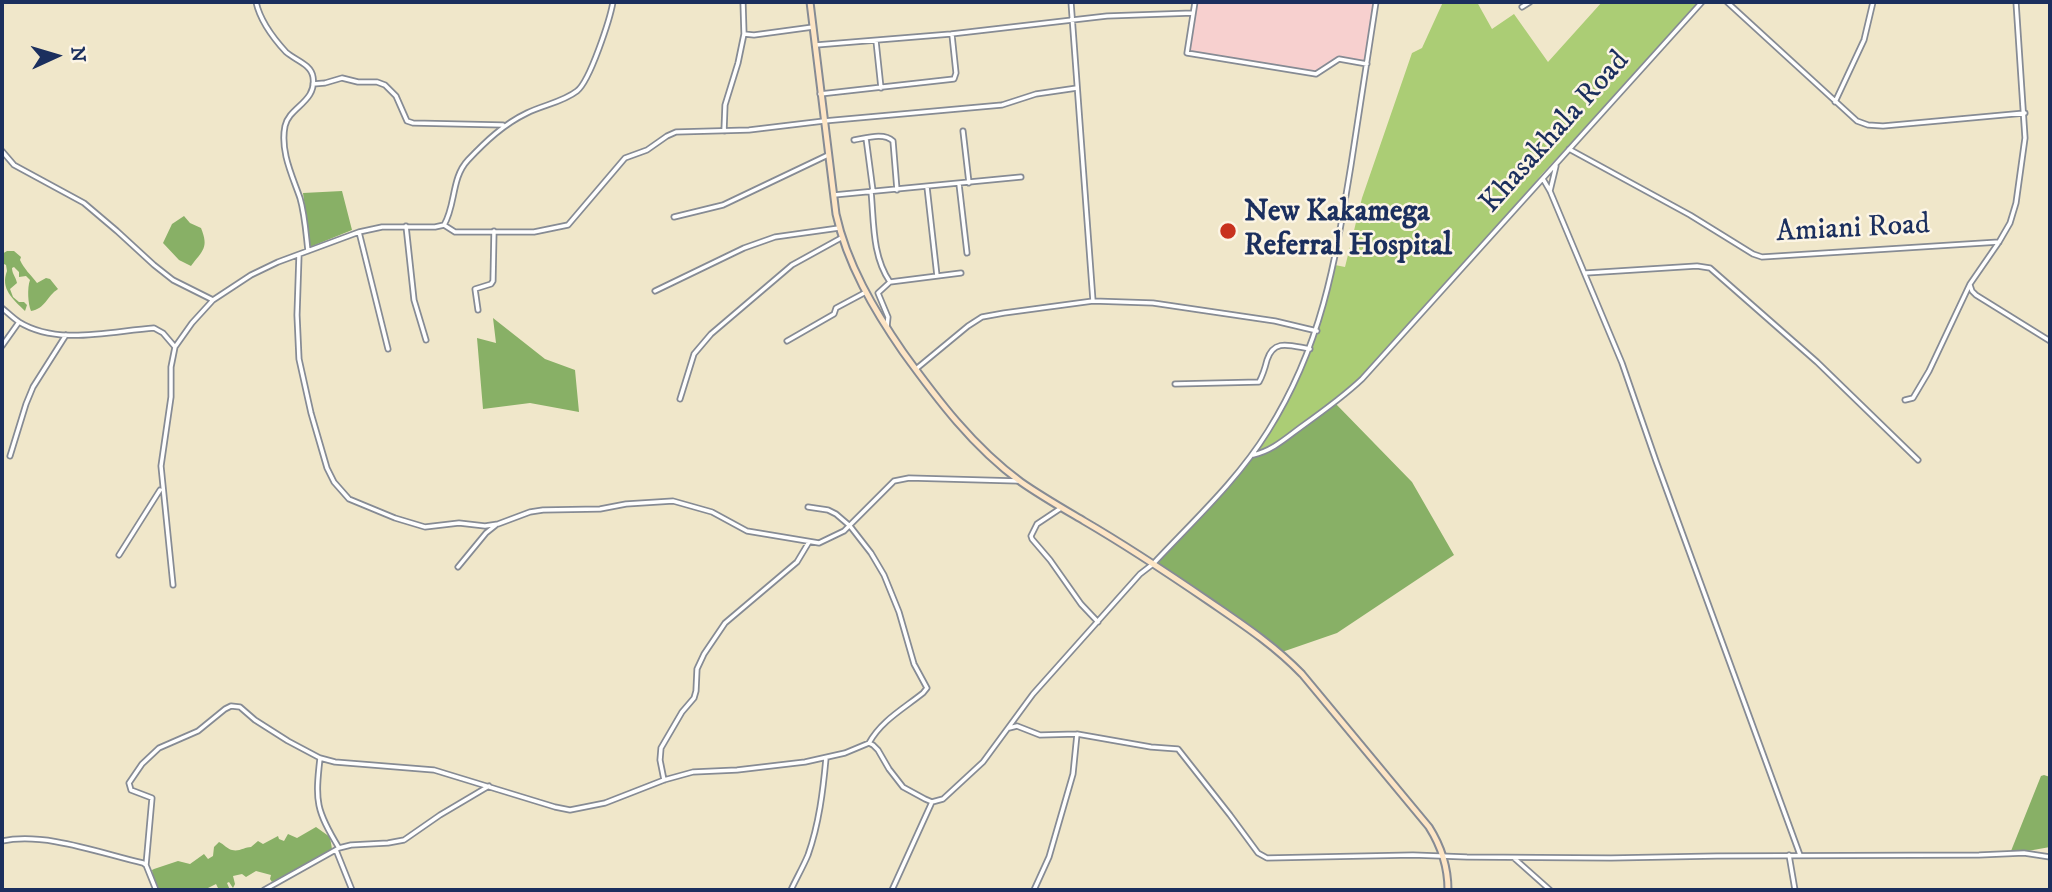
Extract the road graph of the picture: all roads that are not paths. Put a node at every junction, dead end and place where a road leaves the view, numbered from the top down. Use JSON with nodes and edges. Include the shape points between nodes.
{"nodes":[{"id":1,"x":256,"y":2,"type":"edge"},
{"id":2,"x":613,"y":2,"type":"edge"},
{"id":3,"x":743,"y":2,"type":"edge"},
{"id":4,"x":810,"y":2,"type":"edge"},
{"id":5,"x":1071,"y":2,"type":"edge"},
{"id":6,"x":1195,"y":2,"type":"edge"},
{"id":7,"x":1376,"y":2,"type":"edge"},
{"id":8,"x":1530,"y":2,"type":"edge"},
{"id":9,"x":1702,"y":2,"type":"edge"},
{"id":10,"x":1727,"y":2,"type":"edge"},
{"id":11,"x":1873,"y":2,"type":"edge"},
{"id":12,"x":2016,"y":2,"type":"edge"},
{"id":13,"x":1522,"y":7,"type":"dead end"},
{"id":14,"x":1193,"y":13,"type":"junction"},
{"id":15,"x":1072,"y":20,"type":"junction"},
{"id":16,"x":813,"y":27,"type":"junction"},
{"id":17,"x":744,"y":34,"type":"junction"},
{"id":18,"x":951,"y":34,"type":"junction"},
{"id":19,"x":876,"y":41,"type":"junction"},
{"id":20,"x":816,"y":45,"type":"junction"},
{"id":21,"x":1367,"y":64,"type":"junction"},
{"id":22,"x":313,"y":84,"type":"junction"},
{"id":23,"x":881,"y":88,"type":"junction"},
{"id":24,"x":1077,"y":88,"type":"junction"},
{"id":25,"x":820,"y":94,"type":"junction"},
{"id":26,"x":1835,"y":102,"type":"junction"},
{"id":27,"x":2025,"y":113,"type":"junction"},
{"id":28,"x":824,"y":121,"type":"junction"},
{"id":29,"x":505,"y":125,"type":"junction"},
{"id":30,"x":724,"y":131,"type":"junction"},
{"id":31,"x":963,"y":131,"type":"dead end"},
{"id":32,"x":866,"y":138,"type":"junction"},
{"id":33,"x":853,"y":140,"type":"dead end"},
{"id":34,"x":1568,"y":148,"type":"junction"},
{"id":35,"x":2,"y":151,"type":"edge"},
{"id":36,"x":828,"y":155,"type":"junction"},
{"id":37,"x":1557,"y":162,"type":"junction"},
{"id":38,"x":1021,"y":177,"type":"dead end"},
{"id":39,"x":1543,"y":179,"type":"junction"},
{"id":40,"x":969,"y":183,"type":"junction"},
{"id":41,"x":959,"y":184,"type":"junction"},
{"id":42,"x":928,"y":187,"type":"junction"},
{"id":43,"x":897,"y":190,"type":"junction"},
{"id":44,"x":872,"y":191,"type":"junction"},
{"id":45,"x":1550,"y":191,"type":"junction"},
{"id":46,"x":834,"y":195,"type":"junction"},
{"id":47,"x":674,"y":217,"type":"dead end"},
{"id":48,"x":444,"y":225,"type":"junction"},
{"id":49,"x":406,"y":226,"type":"junction"},
{"id":50,"x":839,"y":228,"type":"junction"},
{"id":51,"x":494,"y":231,"type":"junction"},
{"id":52,"x":359,"y":232,"type":"junction"},
{"id":53,"x":841,"y":238,"type":"junction"},
{"id":54,"x":2000,"y":243,"type":"junction"},
{"id":55,"x":308,"y":251,"type":"junction"},
{"id":56,"x":967,"y":253,"type":"dead end"},
{"id":57,"x":299,"y":255,"type":"junction"},
{"id":58,"x":961,"y":273,"type":"dead end"},
{"id":59,"x":1586,"y":273,"type":"junction"},
{"id":60,"x":937,"y":276,"type":"junction"},
{"id":61,"x":890,"y":282,"type":"junction"},
{"id":62,"x":1970,"y":284,"type":"junction"},
{"id":63,"x":655,"y":291,"type":"dead end"},
{"id":64,"x":866,"y":292,"type":"junction"},
{"id":65,"x":213,"y":300,"type":"junction"},
{"id":66,"x":1093,"y":301,"type":"junction"},
{"id":67,"x":2,"y":308,"type":"edge"},
{"id":68,"x":478,"y":310,"type":"dead end"},
{"id":69,"x":19,"y":322,"type":"junction"},
{"id":70,"x":887,"y":328,"type":"junction"},
{"id":71,"x":1317,"y":331,"type":"junction"},
{"id":72,"x":66,"y":335,"type":"junction"},
{"id":73,"x":426,"y":340,"type":"dead end"},
{"id":74,"x":787,"y":341,"type":"dead end"},
{"id":75,"x":2050,"y":341,"type":"edge"},
{"id":76,"x":2,"y":346,"type":"edge"},
{"id":77,"x":174,"y":347,"type":"junction"},
{"id":78,"x":388,"y":349,"type":"dead end"},
{"id":79,"x":1310,"y":349,"type":"junction"},
{"id":80,"x":916,"y":369,"type":"junction"},
{"id":81,"x":1175,"y":384,"type":"dead end"},
{"id":82,"x":680,"y":399,"type":"dead end"},
{"id":83,"x":1905,"y":400,"type":"dead end"},
{"id":84,"x":1252,"y":455,"type":"junction"},
{"id":85,"x":10,"y":456,"type":"dead end"},
{"id":86,"x":1918,"y":460,"type":"dead end"},
{"id":87,"x":1020,"y":481,"type":"junction"},
{"id":88,"x":161,"y":488,"type":"junction"},
{"id":89,"x":808,"y":507,"type":"dead end"},
{"id":90,"x":1060,"y":508,"type":"junction"},
{"id":91,"x":498,"y":524,"type":"junction"},
{"id":92,"x":850,"y":526,"type":"junction"},
{"id":93,"x":808,"y":542,"type":"junction"},
{"id":94,"x":118,"y":555,"type":"dead end"},
{"id":95,"x":1153,"y":564,"type":"junction"},
{"id":96,"x":458,"y":567,"type":"dead end"},
{"id":97,"x":173,"y":585,"type":"dead end"},
{"id":98,"x":1098,"y":622,"type":"junction"},
{"id":99,"x":1009,"y":728,"type":"junction"},
{"id":100,"x":1077,"y":734,"type":"junction"},
{"id":101,"x":869,"y":743,"type":"junction"},
{"id":102,"x":320,"y":758,"type":"junction"},
{"id":103,"x":826,"y":758,"type":"junction"},
{"id":104,"x":664,"y":780,"type":"junction"},
{"id":105,"x":488,"y":786,"type":"junction"},
{"id":106,"x":932,"y":802,"type":"junction"},
{"id":107,"x":2,"y":841,"type":"edge"},
{"id":108,"x":337,"y":849,"type":"junction"},
{"id":109,"x":1442,"y":855,"type":"junction"},
{"id":110,"x":1789,"y":855,"type":"junction"},
{"id":111,"x":1800,"y":855,"type":"junction"},
{"id":112,"x":1512,"y":856,"type":"junction"},
{"id":113,"x":2050,"y":857,"type":"edge"},
{"id":114,"x":146,"y":865,"type":"junction"},
{"id":115,"x":1447,"y":889,"type":"edge"},
{"id":116,"x":156,"y":890,"type":"edge"},
{"id":117,"x":264,"y":890,"type":"edge"},
{"id":118,"x":352,"y":890,"type":"edge"},
{"id":119,"x":791,"y":890,"type":"edge"},
{"id":120,"x":892,"y":890,"type":"edge"},
{"id":121,"x":1034,"y":890,"type":"edge"},
{"id":122,"x":1550,"y":890,"type":"edge"},
{"id":123,"x":1795,"y":890,"type":"edge"}],
"edges":[{"from":1,"to":22,"type":"street","via":[[264,22],[287,53],[312,72]]},
{"from":2,"to":29,"type":"street","via":[[582,86]]},
{"from":3,"to":17,"type":"street"},
{"from":4,"to":16,"type":"main road"},
{"from":5,"to":15,"type":"street"},
{"from":6,"to":14,"type":"street"},
{"from":7,"to":21,"type":"street"},
{"from":8,"to":13,"type":"street"},
{"from":9,"to":34,"type":"street","name":"Khasakhala Road"},
{"from":10,"to":26,"type":"street"},
{"from":11,"to":26,"type":"street","via":[[1864,40]]},
{"from":12,"to":27,"type":"street"},
{"from":14,"to":15,"type":"street"},
{"from":14,"to":21,"type":"street","via":[[1187,53],[1317,74],[1339,59]]},
{"from":15,"to":18,"type":"street"},
{"from":15,"to":24,"type":"street"},
{"from":16,"to":17,"type":"street"},
{"from":16,"to":20,"type":"main road"},
{"from":17,"to":30,"type":"street","via":[[725,105]]},
{"from":18,"to":19,"type":"street"},
{"from":18,"to":23,"type":"street","via":[[954,79]]},
{"from":19,"to":20,"type":"street"},
{"from":19,"to":23,"type":"street"},
{"from":20,"to":25,"type":"main road"},
{"from":21,"to":71,"type":"street","via":[[1338,246]]},
{"from":22,"to":29,"type":"street","via":[[342,78],[385,85],[396,96],[407,121]]},
{"from":22,"to":55,"type":"street","via":[[303,105],[285,122],[284,131]]},
{"from":23,"to":25,"type":"street"},
{"from":24,"to":28,"type":"street","via":[[1002,105]]},
{"from":24,"to":66,"type":"street"},
{"from":25,"to":28,"type":"main road"},
{"from":26,"to":27,"type":"street","via":[[1857,121],[1883,126]]},
{"from":27,"to":54,"type":"street","via":[[2016,203]]},
{"from":28,"to":30,"type":"street"},
{"from":28,"to":36,"type":"main road"},
{"from":29,"to":48,"type":"street","via":[[459,172]]},
{"from":30,"to":51,"type":"street","via":[[676,132],[625,158],[568,225],[534,232]]},
{"from":31,"to":40,"type":"street"},
{"from":32,"to":33,"type":"street"},
{"from":32,"to":43,"type":"street","via":[[884,136],[893,141]]},
{"from":32,"to":44,"type":"street"},
{"from":34,"to":37,"type":"street","name":"Khasakhala Road"},
{"from":34,"to":54,"type":"street","name":"Amiani Road","via":[[1762,257]]},
{"from":35,"to":65,"type":"street","via":[[14,165],[83,203],[173,280]]},
{"from":36,"to":46,"type":"main road"},
{"from":36,"to":47,"type":"street","via":[[723,205]]},
{"from":37,"to":39,"type":"street","name":"Khasakhala Road"},
{"from":37,"to":45,"type":"street"},
{"from":38,"to":40,"type":"street"},
{"from":39,"to":45,"type":"street"},
{"from":39,"to":84,"type":"street","name":"Khasakhala Road","via":[[1362,379],[1279,444]]},
{"from":40,"to":41,"type":"street"},
{"from":41,"to":42,"type":"street"},
{"from":41,"to":56,"type":"street"},
{"from":42,"to":43,"type":"street"},
{"from":42,"to":60,"type":"street"},
{"from":43,"to":44,"type":"street"},
{"from":44,"to":46,"type":"street"},
{"from":44,"to":61,"type":"street","via":[[877,255]]},
{"from":45,"to":59,"type":"street"},
{"from":46,"to":50,"type":"main road"},
{"from":48,"to":49,"type":"street"},
{"from":48,"to":51,"type":"street","via":[[455,232]]},
{"from":49,"to":52,"type":"street"},
{"from":49,"to":73,"type":"street","via":[[414,300]]},
{"from":50,"to":53,"type":"main road"},
{"from":50,"to":63,"type":"street","via":[[775,237]]},
{"from":51,"to":68,"type":"street","via":[[493,281],[475,289]]},
{"from":52,"to":55,"type":"street"},
{"from":52,"to":78,"type":"street"},
{"from":53,"to":64,"type":"main road"},
{"from":53,"to":82,"type":"street","via":[[793,265],[711,334],[694,354]]},
{"from":54,"to":62,"type":"street"},
{"from":55,"to":57,"type":"street"},
{"from":57,"to":65,"type":"street","via":[[251,275]]},
{"from":57,"to":91,"type":"street","via":[[299,359],[334,482],[349,499],[419,526]]},
{"from":58,"to":60,"type":"street"},
{"from":59,"to":86,"type":"street","via":[[1710,268],[1817,362]]},
{"from":59,"to":111,"type":"street"},
{"from":60,"to":61,"type":"street"},
{"from":61,"to":70,"type":"street","via":[[878,293],[888,317]]},
{"from":62,"to":75,"type":"street","via":[[1976,295]]},
{"from":62,"to":83,"type":"street","via":[[1929,371],[1913,398]]},
{"from":64,"to":70,"type":"main road"},
{"from":64,"to":74,"type":"street"},
{"from":65,"to":77,"type":"street"},
{"from":66,"to":71,"type":"street","via":[[1153,303]]},
{"from":66,"to":80,"type":"street","via":[[982,317]]},
{"from":67,"to":69,"type":"street"},
{"from":69,"to":72,"type":"street","via":[[42,332]]},
{"from":69,"to":76,"type":"street"},
{"from":70,"to":80,"type":"main road"},
{"from":71,"to":79,"type":"street"},
{"from":72,"to":77,"type":"street","via":[[154,328]]},
{"from":72,"to":85,"type":"street","via":[[33,387]]},
{"from":77,"to":88,"type":"street"},
{"from":79,"to":81,"type":"street","via":[[1274,348],[1259,382]]},
{"from":79,"to":84,"type":"street"},
{"from":80,"to":87,"type":"main road","via":[[956,421]]},
{"from":84,"to":95,"type":"street"},
{"from":87,"to":90,"type":"main road"},
{"from":87,"to":92,"type":"street","via":[[894,481]]},
{"from":88,"to":94,"type":"street"},
{"from":88,"to":97,"type":"street"},
{"from":89,"to":92,"type":"street","via":[[828,510]]},
{"from":90,"to":95,"type":"main road"},
{"from":90,"to":98,"type":"street","via":[[1037,524],[1031,536]]},
{"from":91,"to":93,"type":"street","via":[[544,510],[673,501],[712,512],[747,531]]},
{"from":91,"to":96,"type":"street"},
{"from":92,"to":93,"type":"street","via":[[827,541]]},
{"from":92,"to":101,"type":"street","via":[[884,575],[914,664],[927,688],[887,720]]},
{"from":93,"to":104,"type":"street","via":[[797,562],[725,623],[704,654],[694,698],[661,748]]},
{"from":95,"to":98,"type":"street"},
{"from":95,"to":109,"type":"main road","via":[[1281,653],[1302,674],[1418,811]]},
{"from":98,"to":99,"type":"street","via":[[1032,694]]},
{"from":99,"to":100,"type":"street","via":[[1017,726],[1041,735]]},
{"from":99,"to":106,"type":"street","via":[[964,781],[943,799]]},
{"from":100,"to":109,"type":"street","via":[[1178,748],[1264,857]]},
{"from":100,"to":121,"type":"street","via":[[1073,774],[1049,857]]},
{"from":101,"to":103,"type":"street"},
{"from":101,"to":106,"type":"street","via":[[903,787]]},
{"from":102,"to":105,"type":"street","via":[[434,770]]},
{"from":102,"to":108,"type":"street","via":[[319,809]]},
{"from":102,"to":114,"type":"street","via":[[240,707],[231,706],[198,731],[159,748],[129,783],[131,790],[152,798]]},
{"from":103,"to":104,"type":"street","via":[[693,772]]},
{"from":103,"to":119,"type":"street","via":[[808,855]]},
{"from":104,"to":105,"type":"street","via":[[605,803],[570,810]]},
{"from":105,"to":108,"type":"street","via":[[404,840]]},
{"from":106,"to":120,"type":"street"},
{"from":107,"to":114,"type":"street","via":[[50,842]]},
{"from":108,"to":117,"type":"street"},
{"from":108,"to":118,"type":"street"},
{"from":109,"to":112,"type":"street"},
{"from":109,"to":115,"type":"main road"},
{"from":110,"to":111,"type":"street"},
{"from":110,"to":112,"type":"street"},
{"from":110,"to":123,"type":"street"},
{"from":111,"to":113,"type":"street","via":[[2024,853]]},
{"from":112,"to":122,"type":"street"},
{"from":114,"to":116,"type":"street"}]}
